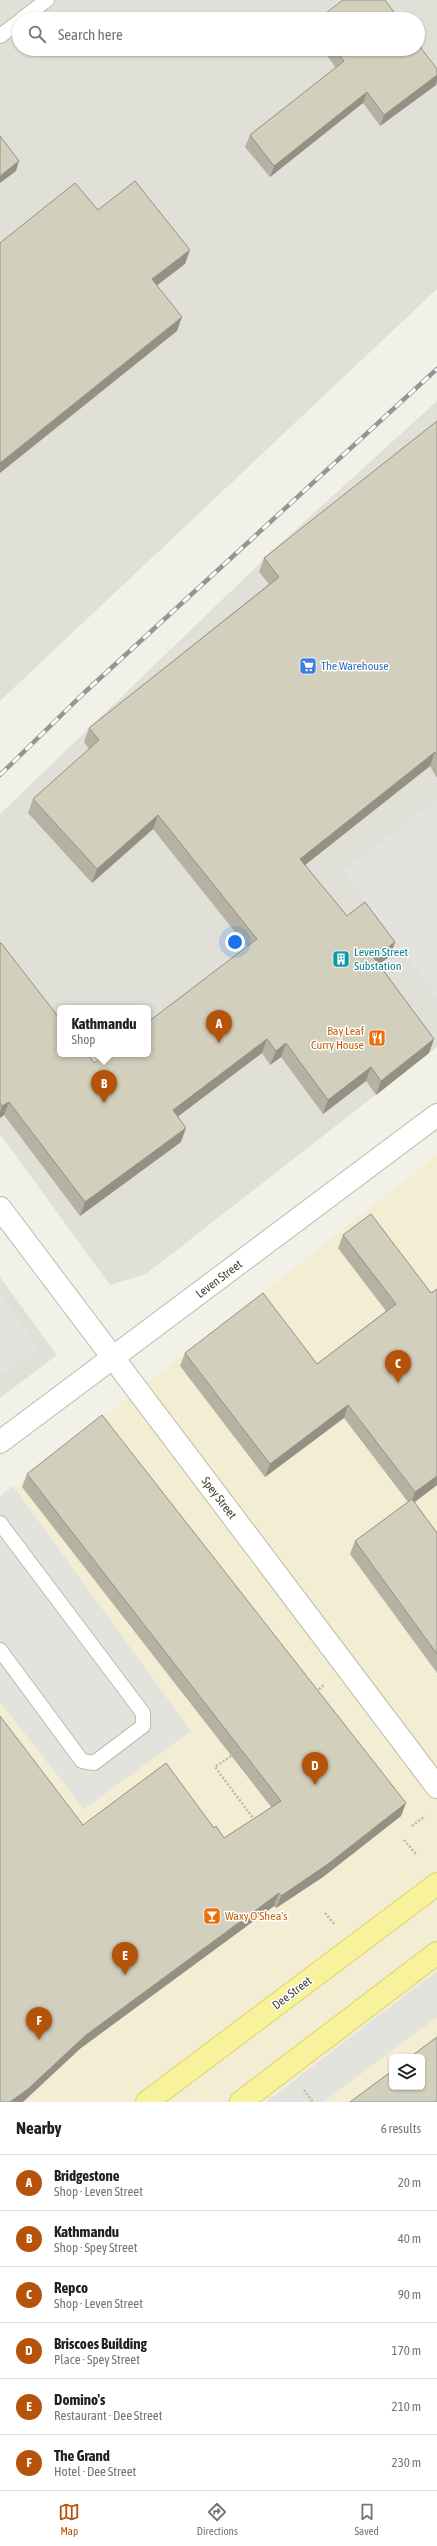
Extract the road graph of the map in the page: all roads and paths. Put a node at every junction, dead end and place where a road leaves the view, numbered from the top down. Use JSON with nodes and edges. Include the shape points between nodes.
{"nodes":[{"id":1,"x":46,"y":0,"type":"edge"},
{"id":2,"x":31,"y":12,"type":"edge"},
{"id":3,"x":12,"y":27,"type":"edge"},
{"id":4,"x":0,"y":36,"type":"edge"},
{"id":5,"x":437,"y":1115,"type":"edge"},
{"id":6,"x":0,"y":1208,"type":"edge"},
{"id":7,"x":113,"y":1358,"type":"junction"},
{"id":8,"x":0,"y":1442,"type":"edge"},
{"id":9,"x":0,"y":1523,"type":"edge"},
{"id":10,"x":0,"y":1650,"type":"edge"},
{"id":11,"x":231,"y":1756,"type":"edge"},
{"id":12,"x":437,"y":1787,"type":"edge"},
{"id":13,"x":425,"y":1816,"type":"dead end"},
{"id":14,"x":259,"y":1826,"type":"edge"},
{"id":15,"x":412,"y":1826,"type":"dead end"},
{"id":16,"x":404,"y":1840,"type":"dead end"},
{"id":17,"x":417,"y":1855,"type":"dead end"},
{"id":18,"x":437,"y":1884,"type":"edge"},
{"id":19,"x":437,"y":1953,"type":"edge"},
{"id":20,"x":147,"y":2102,"type":"edge"},
{"id":21,"x":241,"y":2102,"type":"edge"}],
"edges":[{"from":1,"to":2,"type":"lane"},
{"from":3,"to":4,"type":"lane"},
{"from":5,"to":7,"type":"street","name":"Leven Street"},
{"from":6,"to":7,"type":"street","name":"Spey Street"},
{"from":7,"to":8,"type":"street","name":"Leven Street"},
{"from":7,"to":12,"type":"street","name":"Spey Street"},
{"from":9,"to":10,"type":"lane","via":[[143,1713],[142,1726],[94,1763],[82,1761]]},
{"from":11,"to":14,"type":"path","via":[[215,1768]]},
{"from":13,"to":15,"type":"path"},
{"from":16,"to":17,"type":"path"},
{"from":18,"to":20,"type":"main road","name":"Dee Street"},
{"from":19,"to":21,"type":"main road"}]}
